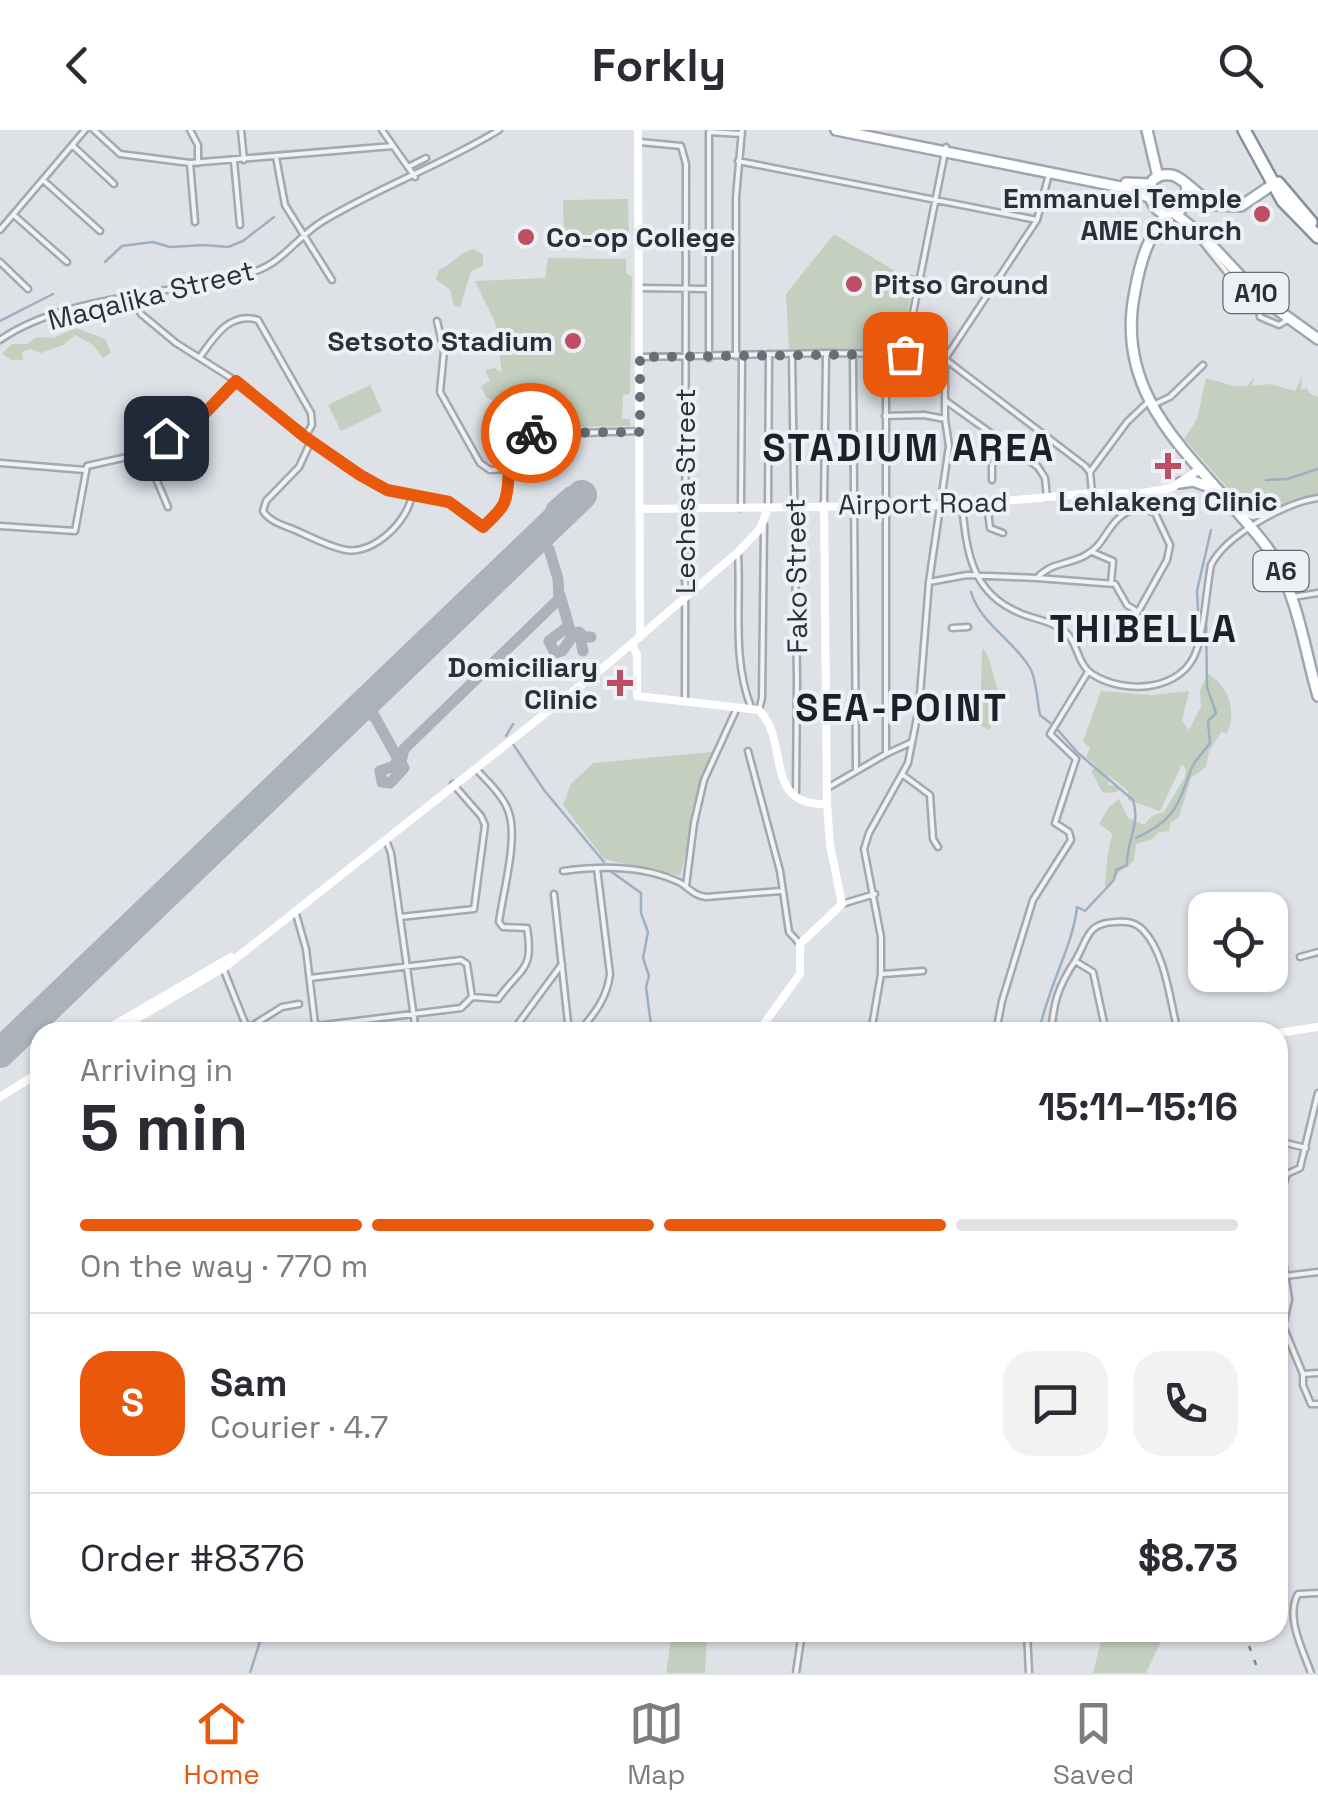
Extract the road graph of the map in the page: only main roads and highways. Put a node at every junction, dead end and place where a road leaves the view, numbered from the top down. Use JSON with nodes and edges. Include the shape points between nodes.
{"nodes":[{"id":1,"x":836,"y":130,"type":"edge"},
{"id":2,"x":864,"y":130,"type":"edge"},
{"id":3,"x":1149,"y":130,"type":"edge"},
{"id":4,"x":1248,"y":130,"type":"edge"},
{"id":5,"x":946,"y":150,"type":"junction"},
{"id":6,"x":1159,"y":179,"type":"junction"},
{"id":7,"x":1186,"y":184,"type":"junction"},
{"id":8,"x":1275,"y":184,"type":"junction"},
{"id":9,"x":1148,"y":197,"type":"junction"},
{"id":10,"x":1211,"y":203,"type":"junction"},
{"id":11,"x":1187,"y":205,"type":"junction"},
{"id":12,"x":1154,"y":208,"type":"junction"},
{"id":13,"x":1171,"y":214,"type":"junction"},
{"id":14,"x":1154,"y":228,"type":"junction"},
{"id":15,"x":1318,"y":228,"type":"edge"},
{"id":16,"x":1198,"y":231,"type":"junction"},
{"id":17,"x":1318,"y":238,"type":"edge"},
{"id":18,"x":1318,"y":339,"type":"edge"},
{"id":19,"x":1180,"y":483,"type":"road end"},
{"id":20,"x":1219,"y":491,"type":"junction"},
{"id":21,"x":1318,"y":696,"type":"edge"}],
"edges":[{"from":1,"to":5,"type":"main road"},
{"from":2,"to":5,"type":"main road"},
{"from":3,"to":6,"type":"main road"},
{"from":4,"to":8,"type":"highway"},
{"from":5,"to":6,"type":"main road","via":[[1133,185]]},
{"from":5,"to":9,"type":"main road"},
{"from":6,"to":7,"type":"main road"},
{"from":6,"to":9,"type":"main road"},
{"from":7,"to":10,"type":"main road"},
{"from":7,"to":11,"type":"main road"},
{"from":8,"to":10,"type":"main road","via":[[1242,206]]},
{"from":8,"to":15,"type":"highway"},
{"from":8,"to":17,"type":"highway"},
{"from":9,"to":12,"type":"main road"},
{"from":10,"to":11,"type":"main road"},
{"from":11,"to":13,"type":"main road"},
{"from":11,"to":16,"type":"main road","number":"A10"},
{"from":12,"to":13,"type":"main road"},
{"from":12,"to":14,"type":"main road","number":"A6"},
{"from":13,"to":14,"type":"main road","number":"A6"},
{"from":13,"to":16,"type":"main road","number":"A10"},
{"from":14,"to":20,"type":"main road","number":"A6","via":[[1141,263],[1132,344],[1150,404]]},
{"from":16,"to":18,"type":"main road","number":"A10","via":[[1238,276]]},
{"from":19,"to":20,"type":"main road"},
{"from":20,"to":21,"type":"main road","number":"A6","via":[[1276,560]]}]}
